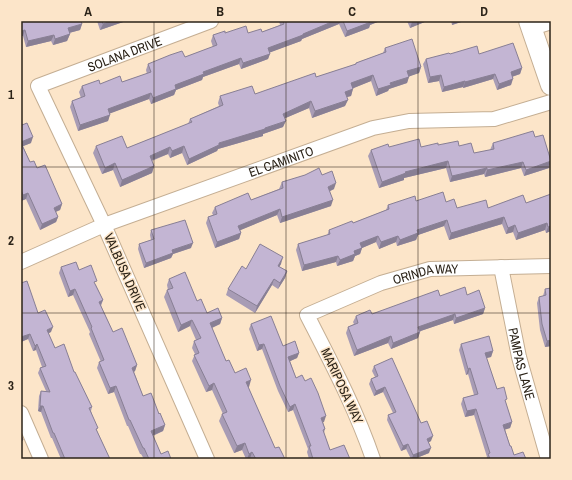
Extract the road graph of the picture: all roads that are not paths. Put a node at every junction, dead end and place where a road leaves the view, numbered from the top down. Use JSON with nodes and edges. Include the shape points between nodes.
{"nodes":[{"id":1,"x":211,"y":21,"type":"edge"},
{"id":2,"x":551,"y":22,"type":"edge"},
{"id":3,"x":531,"y":25,"type":"edge"},
{"id":4,"x":551,"y":85,"type":"edge"},
{"id":5,"x":38,"y":86,"type":"joint"},
{"id":6,"x":551,"y":102,"type":"edge"},
{"id":7,"x":104,"y":225,"type":"junction"},
{"id":8,"x":21,"y":262,"type":"edge"},
{"id":9,"x":551,"y":266,"type":"edge"},
{"id":10,"x":501,"y":267,"type":"junction"},
{"id":11,"x":307,"y":315,"type":"joint"},
{"id":12,"x":21,"y":413,"type":"edge"},
{"id":13,"x":41,"y":459,"type":"edge"},
{"id":14,"x":207,"y":459,"type":"edge"},
{"id":15,"x":373,"y":459,"type":"edge"},
{"id":16,"x":548,"y":459,"type":"edge"}],
"edges":[{"from":1,"to":5,"type":"street","name":"SOLANA DRIVE"},
{"from":2,"to":3,"type":"street"},
{"from":3,"to":4,"type":"street"},
{"from":5,"to":7,"type":"street","name":"VALBUSA DRIVE"},
{"from":6,"to":7,"type":"street","name":"EL CAMINITO","via":[[494,118],[409,121],[373,128]]},
{"from":7,"to":8,"type":"street","name":"EL CAMINITO"},
{"from":7,"to":14,"type":"street","name":"VALBUSA DRIVE"},
{"from":9,"to":10,"type":"street","name":"ORINDA WAY"},
{"from":10,"to":11,"type":"street","name":"ORINDA WAY","via":[[430,269],[381,283]]},
{"from":10,"to":16,"type":"street","name":"PAMPAS LANE","via":[[519,357]]},
{"from":11,"to":15,"type":"street","name":"MARIPOSA WAY","via":[[337,374]]},
{"from":12,"to":13,"type":"street"}]}
